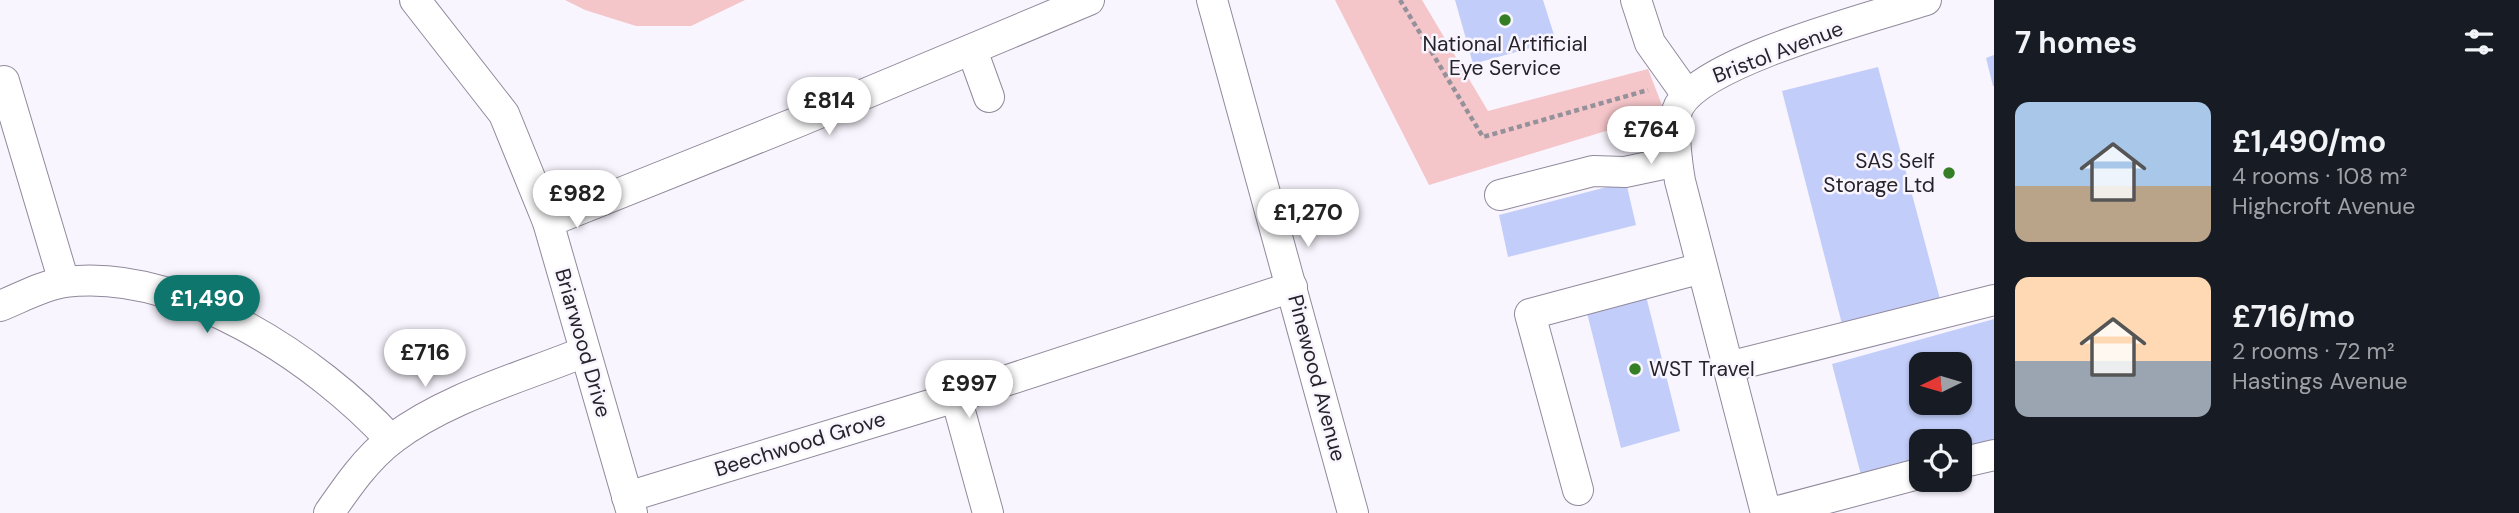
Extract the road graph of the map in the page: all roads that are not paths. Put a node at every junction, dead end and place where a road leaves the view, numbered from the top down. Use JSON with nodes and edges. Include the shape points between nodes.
{"nodes":[{"id":1,"x":415,"y":0,"type":"edge"},
{"id":2,"x":1089,"y":0,"type":"edge"},
{"id":3,"x":1212,"y":0,"type":"edge"},
{"id":4,"x":1636,"y":0,"type":"edge"},
{"id":5,"x":1926,"y":0,"type":"edge"},
{"id":6,"x":972,"y":50,"type":"junction"},
{"id":7,"x":4,"y":81,"type":"dead end"},
{"id":8,"x":989,"y":97,"type":"dead end"},
{"id":9,"x":1682,"y":102,"type":"junction"},
{"id":10,"x":1676,"y":161,"type":"junction"},
{"id":11,"x":1500,"y":195,"type":"dead end"},
{"id":12,"x":548,"y":222,"type":"junction"},
{"id":13,"x":1702,"y":268,"type":"junction"},
{"id":14,"x":64,"y":282,"type":"junction"},
{"id":15,"x":1292,"y":287,"type":"junction"},
{"id":16,"x":1994,"y":300,"type":"edge"},
{"id":17,"x":0,"y":306,"type":"edge"},
{"id":18,"x":584,"y":352,"type":"junction"},
{"id":19,"x":1728,"y":367,"type":"junction"},
{"id":20,"x":956,"y":397,"type":"junction"},
{"id":21,"x":391,"y":440,"type":"junction"},
{"id":22,"x":1994,"y":455,"type":"edge"},
{"id":23,"x":1972,"y":460,"type":"edge"},
{"id":24,"x":1909,"y":476,"type":"edge"},
{"id":25,"x":1578,"y":490,"type":"dead end"},
{"id":26,"x":630,"y":505,"type":"edge"},
{"id":27,"x":329,"y":513,"type":"edge"},
{"id":28,"x":988,"y":513,"type":"edge"},
{"id":29,"x":1353,"y":513,"type":"edge"},
{"id":30,"x":1769,"y":513,"type":"edge"}],
"edges":[{"from":1,"to":12,"type":"street","name":"Briarwood Drive","via":[[505,114]]},
{"from":2,"to":6,"type":"street"},
{"from":3,"to":15,"type":"street","name":"Pinewood Avenue"},
{"from":4,"to":9,"type":"street","via":[[1650,43]]},
{"from":5,"to":9,"type":"street","name":"Bristol Avenue","via":[[1794,41],[1707,78]]},
{"from":6,"to":8,"type":"street"},
{"from":6,"to":12,"type":"street"},
{"from":7,"to":14,"type":"street"},
{"from":9,"to":10,"type":"street"},
{"from":10,"to":11,"type":"street","via":[[1625,172],[1593,171]]},
{"from":10,"to":13,"type":"street"},
{"from":12,"to":18,"type":"street","name":"Briarwood Drive"},
{"from":13,"to":19,"type":"street"},
{"from":13,"to":25,"type":"street","via":[[1530,314]]},
{"from":14,"to":17,"type":"street"},
{"from":14,"to":21,"type":"street","via":[[129,284],[213,309],[293,353],[360,406]]},
{"from":15,"to":20,"type":"street","name":"Beechwood Grove"},
{"from":15,"to":29,"type":"street","name":"Pinewood Avenue"},
{"from":16,"to":19,"type":"street"},
{"from":18,"to":21,"type":"street","via":[[442,408]]},
{"from":18,"to":26,"type":"street","name":"Briarwood Drive"},
{"from":19,"to":30,"type":"street"},
{"from":20,"to":26,"type":"street","name":"Beechwood Grove"},
{"from":20,"to":28,"type":"street"},
{"from":21,"to":27,"type":"street","via":[[353,478]]},
{"from":22,"to":23,"type":"street"},
{"from":24,"to":30,"type":"street"}]}
